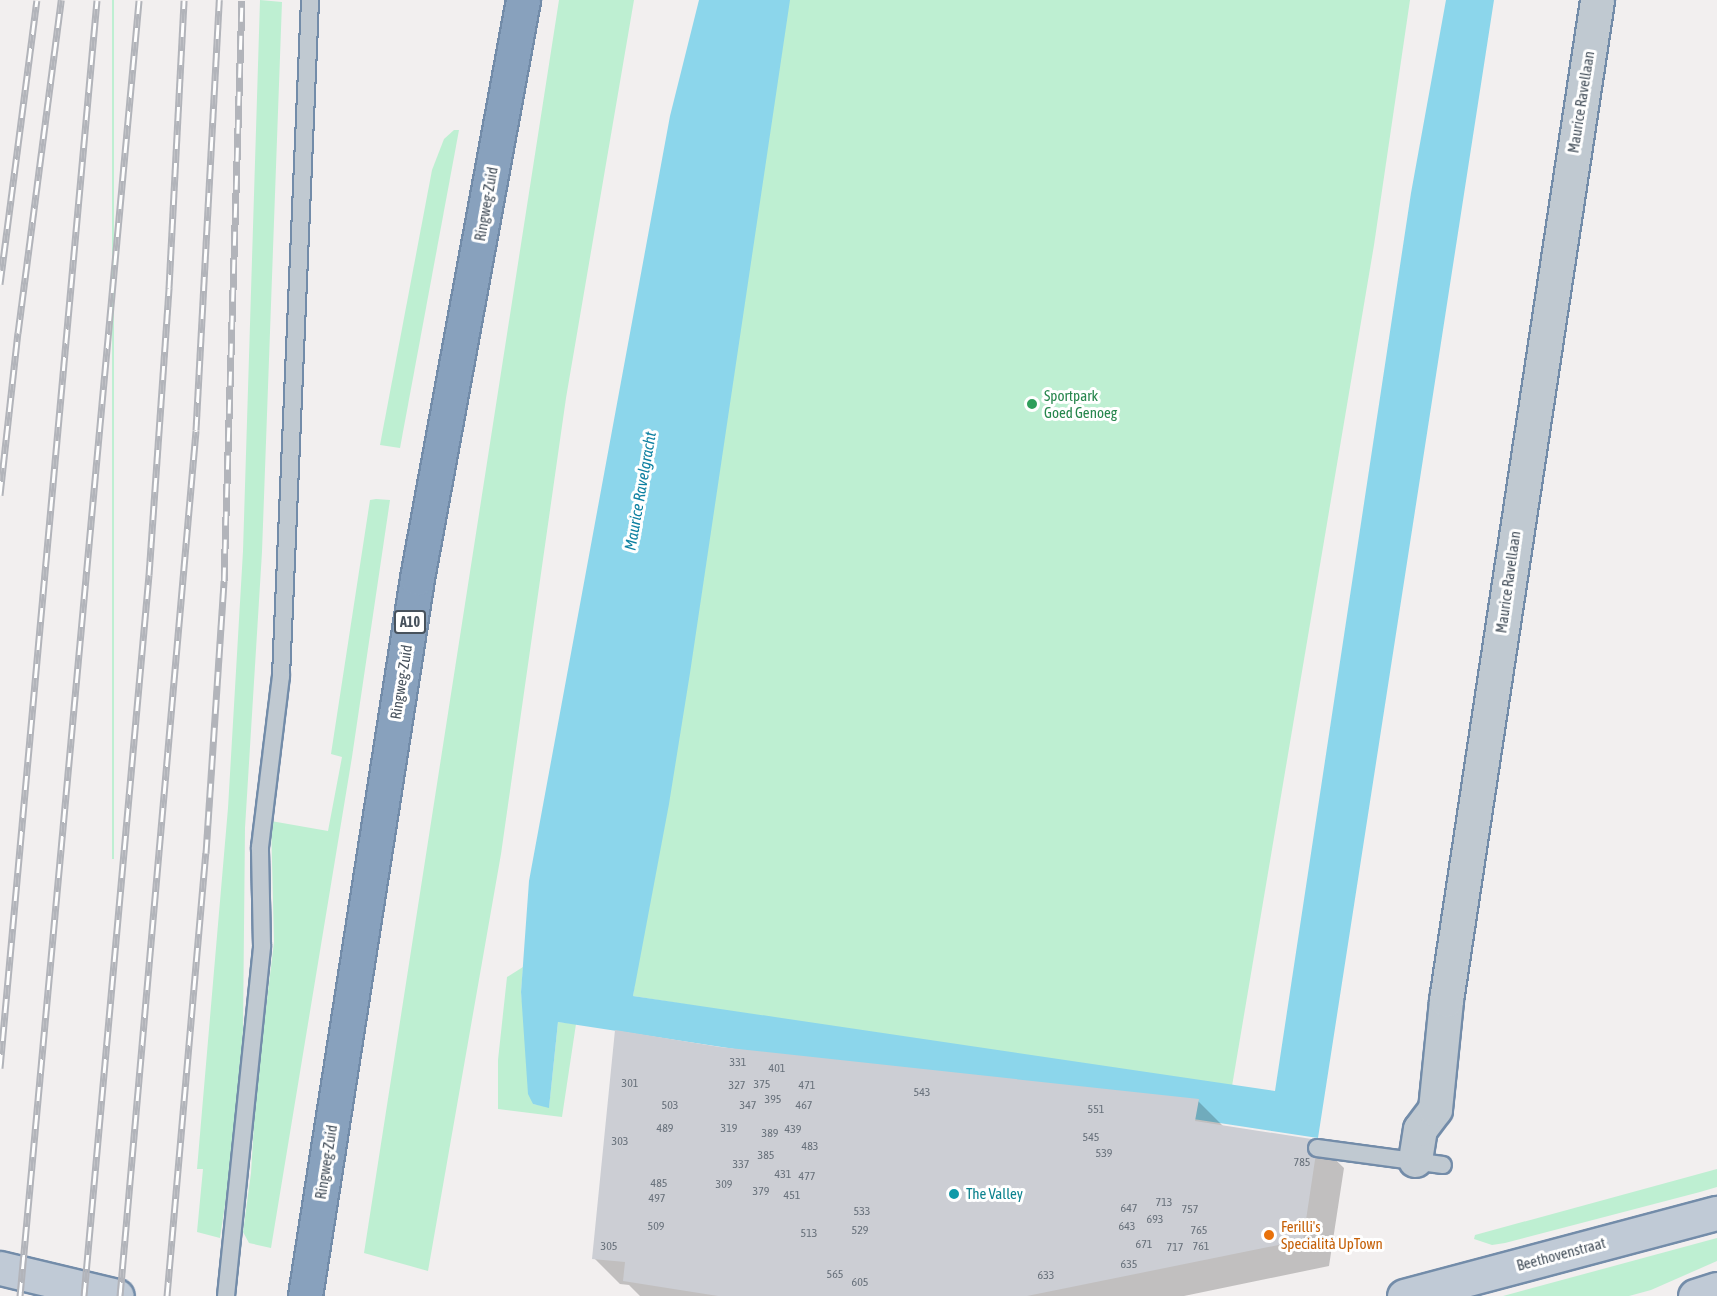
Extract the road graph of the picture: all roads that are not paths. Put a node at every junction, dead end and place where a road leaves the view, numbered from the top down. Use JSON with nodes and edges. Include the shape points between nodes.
{"nodes":[{"id":1,"x":310,"y":0,"type":"edge"},
{"id":2,"x":523,"y":0,"type":"edge"},
{"id":3,"x":1597,"y":0,"type":"edge"},
{"id":4,"x":1317,"y":1148,"type":"dead end"},
{"id":5,"x":1429,"y":1163,"type":"joint"},
{"id":6,"x":1717,"y":1213,"type":"edge"},
{"id":7,"x":0,"y":1268,"type":"edge"},
{"id":8,"x":1717,"y":1289,"type":"edge"},
{"id":9,"x":1416,"y":1294,"type":"edge"},
{"id":10,"x":117,"y":1296,"type":"edge"},
{"id":11,"x":226,"y":1296,"type":"edge"},
{"id":12,"x":305,"y":1296,"type":"edge"},
{"id":13,"x":1695,"y":1296,"type":"edge"}],
"edges":[{"from":1,"to":11,"type":"lane","via":[[282,676],[260,848],[262,946]]},
{"from":2,"to":12,"type":"highway","name":"Ringweg-Zuid","number":"A10","via":[[417,578]]},
{"from":3,"to":5,"type":"street","name":"Maurice Ravellaan","via":[[1446,1000],[1435,1109],[1420,1129]]},
{"from":4,"to":5,"type":"lane"},
{"from":6,"to":9,"type":"main road","name":"Beethovenstraat"},
{"from":7,"to":10,"type":"main road"},
{"from":8,"to":13,"type":"main road"}]}
